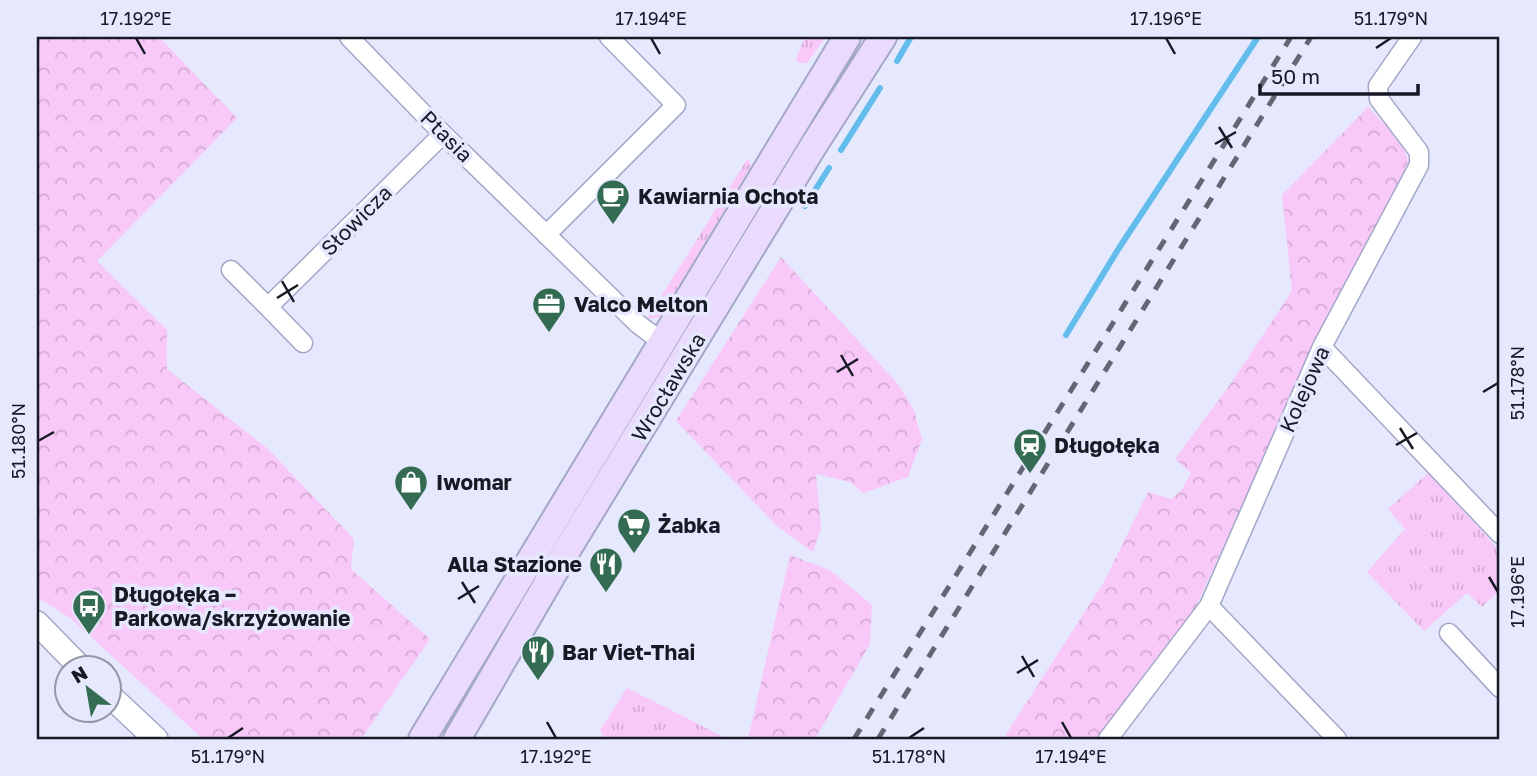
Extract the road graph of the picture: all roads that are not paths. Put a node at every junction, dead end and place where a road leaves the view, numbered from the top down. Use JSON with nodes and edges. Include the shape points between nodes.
{"nodes":[{"id":1,"x":349,"y":37,"type":"edge"},
{"id":2,"x":609,"y":37,"type":"edge"},
{"id":3,"x":847,"y":37,"type":"edge"},
{"id":4,"x":883,"y":37,"type":"edge"},
{"id":5,"x":1412,"y":37,"type":"edge"},
{"id":6,"x":443,"y":134,"type":"junction"},
{"id":7,"x":546,"y":234,"type":"junction"},
{"id":8,"x":231,"y":270,"type":"dead end"},
{"id":9,"x":268,"y":307,"type":"junction"},
{"id":10,"x":662,"y":342,"type":"junction"},
{"id":11,"x":303,"y":343,"type":"dead end"},
{"id":12,"x":1322,"y":346,"type":"junction"},
{"id":13,"x":1500,"y":534,"type":"edge"},
{"id":14,"x":1209,"y":606,"type":"junction"},
{"id":15,"x":37,"y":623,"type":"edge"},
{"id":16,"x":1449,"y":633,"type":"dead end"},
{"id":17,"x":68,"y":654,"type":"edge"},
{"id":18,"x":1500,"y":688,"type":"edge"},
{"id":19,"x":122,"y":707,"type":"edge"},
{"id":20,"x":156,"y":739,"type":"edge"},
{"id":21,"x":422,"y":739,"type":"edge"},
{"id":22,"x":457,"y":739,"type":"edge"},
{"id":23,"x":1108,"y":739,"type":"edge"},
{"id":24,"x":1337,"y":739,"type":"edge"}],
"edges":[{"from":1,"to":6,"type":"street","name":"Ptasia"},
{"from":2,"to":7,"type":"street","via":[[676,104]]},
{"from":3,"to":10,"type":"main road","name":"Wrocławska"},
{"from":4,"to":22,"type":"main road","name":"Wrocławska","via":[[561,560]]},
{"from":5,"to":12,"type":"street","name":"Kolejowa","via":[[1378,86],[1379,99],[1419,152],[1419,165]]},
{"from":6,"to":7,"type":"street","name":"Ptasia"},
{"from":6,"to":9,"type":"street","name":"Słowicza"},
{"from":7,"to":10,"type":"street","name":"Ptasia"},
{"from":8,"to":9,"type":"street"},
{"from":9,"to":11,"type":"street"},
{"from":10,"to":21,"type":"main road","name":"Wrocławska"},
{"from":12,"to":13,"type":"street"},
{"from":12,"to":14,"type":"street","name":"Kolejowa"},
{"from":14,"to":23,"type":"street","name":"Kolejowa"},
{"from":14,"to":24,"type":"street"},
{"from":15,"to":17,"type":"street"},
{"from":16,"to":18,"type":"street"},
{"from":19,"to":20,"type":"street"}]}
